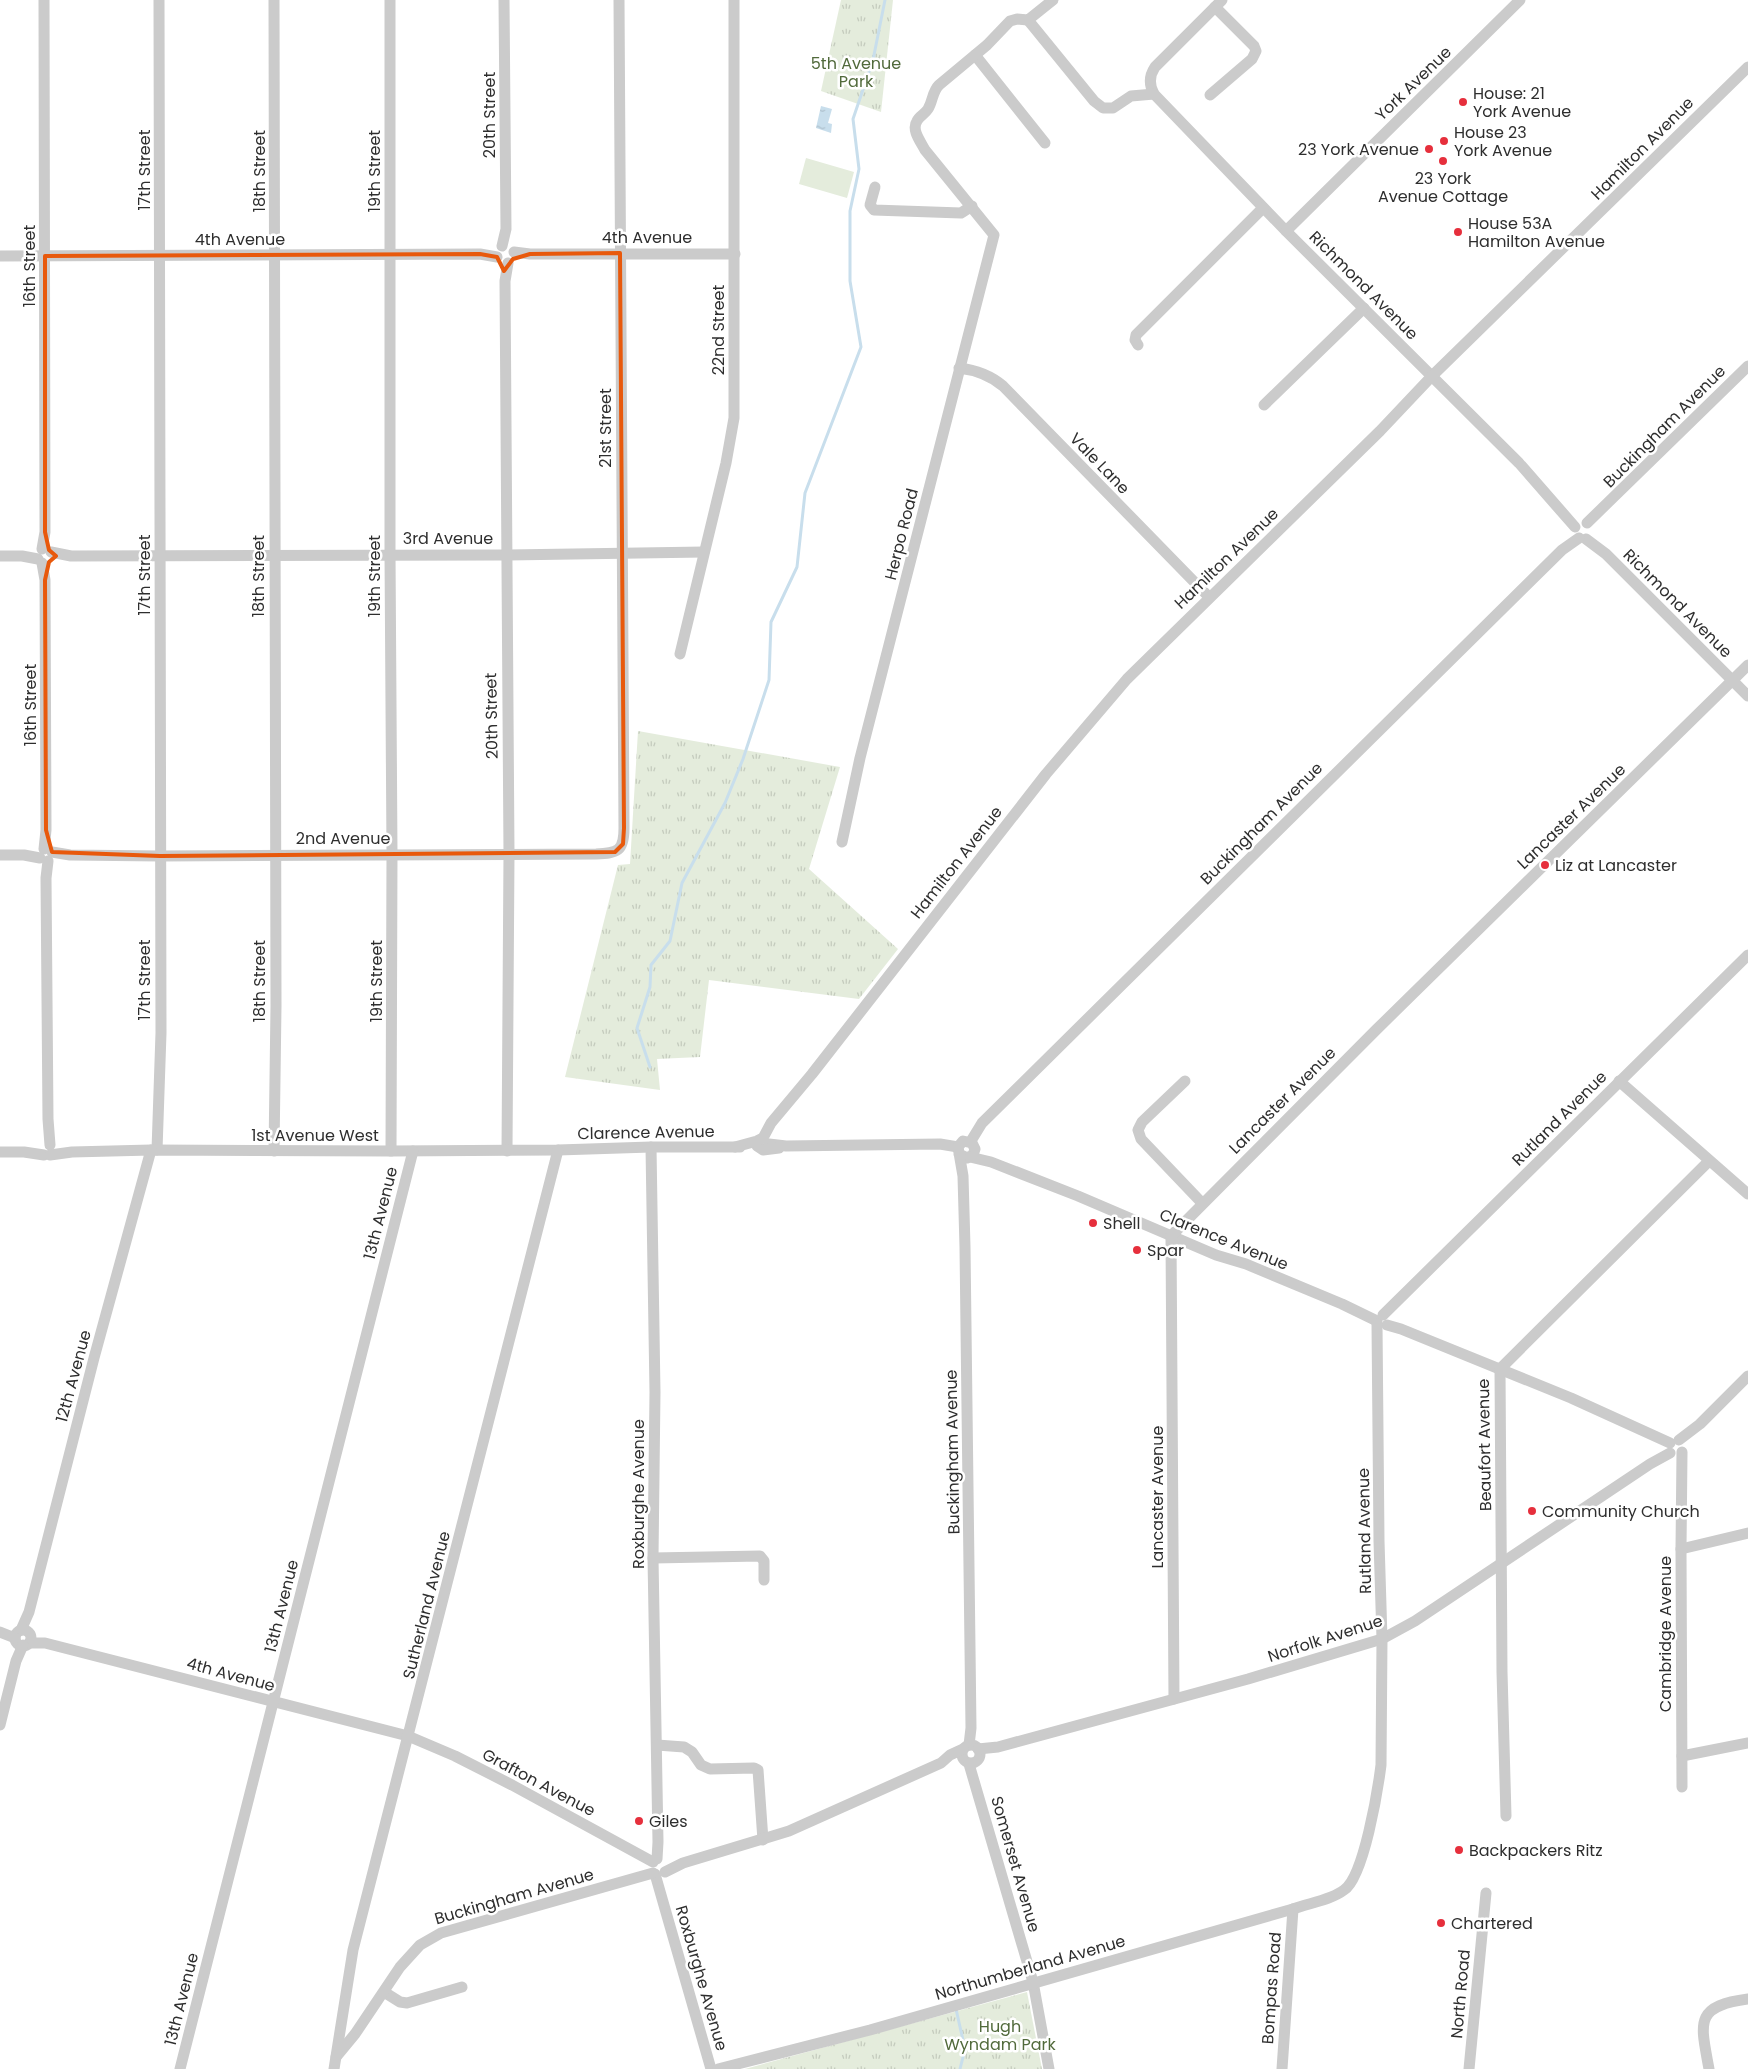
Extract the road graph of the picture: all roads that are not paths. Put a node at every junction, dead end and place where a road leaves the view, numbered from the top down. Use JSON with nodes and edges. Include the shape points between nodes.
{"nodes":[{"id":1,"x":44,"y":0,"type":"edge"},
{"id":2,"x":159,"y":0,"type":"edge"},
{"id":3,"x":274,"y":0,"type":"edge"},
{"id":4,"x":390,"y":0,"type":"edge"},
{"id":5,"x":504,"y":0,"type":"edge"},
{"id":6,"x":620,"y":0,"type":"edge"},
{"id":7,"x":734,"y":0,"type":"edge"},
{"id":8,"x":1053,"y":0,"type":"edge"},
{"id":9,"x":1520,"y":0,"type":"edge"},
{"id":10,"x":1219,"y":3,"type":"edge"},
{"id":11,"x":1028,"y":20,"type":"junction"},
{"id":12,"x":975,"y":55,"type":"junction"},
{"id":13,"x":1748,"y":67,"type":"edge"},
{"id":14,"x":1152,"y":89,"type":"junction"},
{"id":15,"x":1210,"y":95,"type":"dead end"},
{"id":16,"x":1045,"y":143,"type":"dead end"},
{"id":17,"x":875,"y":187,"type":"dead end"},
{"id":18,"x":972,"y":206,"type":"junction"},
{"id":19,"x":1263,"y":208,"type":"junction"},
{"id":20,"x":1286,"y":231,"type":"junction"},
{"id":21,"x":620,"y":253,"type":"junction"},
{"id":22,"x":735,"y":254,"type":"junction"},
{"id":23,"x":160,"y":255,"type":"junction"},
{"id":24,"x":275,"y":255,"type":"junction"},
{"id":25,"x":506,"y":255,"type":"junction"},
{"id":26,"x":0,"y":256,"type":"edge"},
{"id":27,"x":45,"y":256,"type":"junction"},
{"id":28,"x":390,"y":256,"type":"junction"},
{"id":29,"x":1364,"y":308,"type":"junction"},
{"id":30,"x":1138,"y":345,"type":"dead end"},
{"id":31,"x":1748,"y":366,"type":"edge"},
{"id":32,"x":959,"y":368,"type":"junction"},
{"id":33,"x":1432,"y":376,"type":"junction"},
{"id":34,"x":1264,"y":405,"type":"dead end"},
{"id":35,"x":1583,"y":530,"type":"junction"},
{"id":36,"x":704,"y":552,"type":"junction"},
{"id":37,"x":621,"y":553,"type":"junction"},
{"id":38,"x":390,"y":554,"type":"junction"},
{"id":39,"x":161,"y":555,"type":"junction"},
{"id":40,"x":274,"y":555,"type":"junction"},
{"id":41,"x":506,"y":555,"type":"junction"},
{"id":42,"x":0,"y":556,"type":"edge"},
{"id":43,"x":45,"y":556,"type":"junction"},
{"id":44,"x":1209,"y":597,"type":"junction"},
{"id":45,"x":680,"y":654,"type":"dead end"},
{"id":46,"x":1748,"y":665,"type":"edge"},
{"id":47,"x":1732,"y":680,"type":"junction"},
{"id":48,"x":1748,"y":696,"type":"edge"},
{"id":49,"x":842,"y":842,"type":"dead end"},
{"id":50,"x":616,"y":852,"type":"joint"},
{"id":51,"x":275,"y":854,"type":"junction"},
{"id":52,"x":392,"y":854,"type":"junction"},
{"id":53,"x":509,"y":854,"type":"junction"},
{"id":54,"x":0,"y":855,"type":"edge"},
{"id":55,"x":46,"y":855,"type":"junction"},
{"id":56,"x":160,"y":856,"type":"junction"},
{"id":57,"x":1748,"y":956,"type":"edge"},
{"id":58,"x":1185,"y":1081,"type":"dead end"},
{"id":59,"x":1619,"y":1081,"type":"junction"},
{"id":60,"x":764,"y":1143,"type":"junction"},
{"id":61,"x":651,"y":1147,"type":"junction"},
{"id":62,"x":47,"y":1149,"type":"junction"},
{"id":63,"x":967,"y":1149,"type":"junction"},
{"id":64,"x":154,"y":1150,"type":"junction"},
{"id":65,"x":558,"y":1150,"type":"junction"},
{"id":66,"x":274,"y":1151,"type":"junction"},
{"id":67,"x":391,"y":1151,"type":"junction"},
{"id":68,"x":412,"y":1151,"type":"junction"},
{"id":69,"x":507,"y":1151,"type":"junction"},
{"id":70,"x":0,"y":1152,"type":"edge"},
{"id":71,"x":1709,"y":1161,"type":"junction"},
{"id":72,"x":1748,"y":1194,"type":"edge"},
{"id":73,"x":1202,"y":1204,"type":"junction"},
{"id":74,"x":1171,"y":1236,"type":"junction"},
{"id":75,"x":1383,"y":1321,"type":"junction"},
{"id":76,"x":1500,"y":1370,"type":"junction"},
{"id":77,"x":1748,"y":1376,"type":"edge"},
{"id":78,"x":1675,"y":1447,"type":"junction"},
{"id":79,"x":1748,"y":1533,"type":"edge"},
{"id":80,"x":1681,"y":1549,"type":"junction"},
{"id":81,"x":653,"y":1558,"type":"junction"},
{"id":82,"x":1502,"y":1563,"type":"junction"},
{"id":83,"x":764,"y":1580,"type":"dead end"},
{"id":84,"x":1,"y":1632,"type":"edge"},
{"id":85,"x":23,"y":1637,"type":"junction"},
{"id":86,"x":1382,"y":1639,"type":"junction"},
{"id":87,"x":1174,"y":1699,"type":"junction"},
{"id":88,"x":273,"y":1702,"type":"junction"},
{"id":89,"x":0,"y":1725,"type":"edge"},
{"id":90,"x":408,"y":1736,"type":"junction"},
{"id":91,"x":1748,"y":1744,"type":"edge"},
{"id":92,"x":656,"y":1745,"type":"junction"},
{"id":93,"x":972,"y":1754,"type":"junction"},
{"id":94,"x":1682,"y":1756,"type":"junction"},
{"id":95,"x":1682,"y":1787,"type":"dead end"},
{"id":96,"x":1506,"y":1816,"type":"dead end"},
{"id":97,"x":762,"y":1840,"type":"junction"},
{"id":98,"x":658,"y":1867,"type":"junction"},
{"id":99,"x":1348,"y":1887,"type":"joint"},
{"id":100,"x":1486,"y":1893,"type":"dead end"},
{"id":101,"x":1293,"y":1909,"type":"junction"},
{"id":102,"x":1033,"y":1982,"type":"junction"},
{"id":103,"x":462,"y":1988,"type":"dead end"},
{"id":104,"x":384,"y":1992,"type":"junction"},
{"id":105,"x":1748,"y":1999,"type":"edge"},
{"id":106,"x":336,"y":2057,"type":"junction"},
{"id":107,"x":180,"y":2069,"type":"edge"},
{"id":108,"x":334,"y":2069,"type":"edge"},
{"id":109,"x":711,"y":2069,"type":"edge"},
{"id":110,"x":718,"y":2069,"type":"edge"},
{"id":111,"x":1049,"y":2069,"type":"edge"},
{"id":112,"x":1282,"y":2069,"type":"edge"},
{"id":113,"x":1470,"y":2069,"type":"edge"},
{"id":114,"x":1709,"y":2069,"type":"edge"}],
"edges":[{"from":1,"to":27,"type":"street","name":"16th Street"},
{"from":2,"to":23,"type":"street","name":"17th Street"},
{"from":3,"to":24,"type":"street","name":"18th Street"},
{"from":4,"to":28,"type":"street","name":"19th Street"},
{"from":5,"to":25,"type":"street","name":"20th Street"},
{"from":6,"to":21,"type":"street","name":"21st Street"},
{"from":7,"to":22,"type":"street","name":"22nd Street"},
{"from":8,"to":11,"type":"street"},
{"from":9,"to":20,"type":"street","name":"York Avenue"},
{"from":10,"to":14,"type":"street","via":[[1155,67],[1151,73]]},
{"from":10,"to":15,"type":"street","via":[[1256,51],[1252,59]]},
{"from":11,"to":12,"type":"street","via":[[1012,20]]},
{"from":11,"to":14,"type":"street","via":[[1103,108],[1113,108],[1131,96]]},
{"from":12,"to":16,"type":"street"},
{"from":12,"to":18,"type":"street","via":[[936,88],[928,108],[915,126],[925,150]]},
{"from":13,"to":33,"type":"street","name":"Hamilton Avenue"},
{"from":14,"to":19,"type":"street","name":"Richmond Avenue"},
{"from":17,"to":18,"type":"street","via":[[870,205],[875,211],[961,213]]},
{"from":18,"to":32,"type":"street","name":"Herpo Road","via":[[994,235]]},
{"from":19,"to":20,"type":"street","name":"Richmond Avenue"},
{"from":19,"to":30,"type":"street","via":[[1136,335]]},
{"from":20,"to":29,"type":"street","name":"Richmond Avenue"},
{"from":21,"to":22,"type":"street","name":"4th Avenue"},
{"from":21,"to":25,"type":"street","name":"4th Avenue"},
{"from":21,"to":37,"type":"street","name":"21st Street"},
{"from":22,"to":36,"type":"street","name":"22nd Street","via":[[733,428]]},
{"from":23,"to":24,"type":"street","name":"4th Avenue"},
{"from":23,"to":27,"type":"street","name":"4th Avenue"},
{"from":23,"to":39,"type":"street","name":"17th Street"},
{"from":24,"to":28,"type":"street","name":"4th Avenue"},
{"from":24,"to":40,"type":"street","name":"18th Street"},
{"from":25,"to":28,"type":"street","name":"4th Avenue"},
{"from":25,"to":41,"type":"street","name":"20th Street"},
{"from":26,"to":27,"type":"street","name":"4th Avenue"},
{"from":27,"to":43,"type":"street","name":"16th Street"},
{"from":28,"to":38,"type":"street","name":"19th Street"},
{"from":29,"to":33,"type":"street","name":"Richmond Avenue"},
{"from":29,"to":34,"type":"street"},
{"from":31,"to":35,"type":"street","name":"Buckingham Avenue"},
{"from":32,"to":44,"type":"street","name":"Vale Lane","via":[[980,373],[1003,386]]},
{"from":32,"to":49,"type":"street","name":"Herpo Road","via":[[860,758]]},
{"from":33,"to":35,"type":"street","name":"Richmond Avenue"},
{"from":33,"to":44,"type":"street","name":"Hamilton Avenue"},
{"from":35,"to":47,"type":"street","name":"Richmond Avenue"},
{"from":35,"to":63,"type":"street","name":"Buckingham Avenue","via":[[984,1122]]},
{"from":36,"to":37,"type":"street","name":"3rd Avenue"},
{"from":36,"to":45,"type":"street","name":"22nd Street"},
{"from":37,"to":41,"type":"street","name":"3rd Avenue"},
{"from":37,"to":50,"type":"street","name":"21st Street","via":[[624,838]]},
{"from":38,"to":40,"type":"street","name":"3rd Avenue"},
{"from":38,"to":41,"type":"street","name":"3rd Avenue"},
{"from":38,"to":52,"type":"street","name":"19th Street"},
{"from":39,"to":40,"type":"street","name":"3rd Avenue"},
{"from":39,"to":43,"type":"street","name":"3rd Avenue"},
{"from":39,"to":56,"type":"street","name":"17th Street"},
{"from":40,"to":51,"type":"street","name":"18th Street"},
{"from":41,"to":53,"type":"street","name":"20th Street"},
{"from":42,"to":43,"type":"street","name":"3rd Avenue"},
{"from":43,"to":55,"type":"street","name":"16th Street"},
{"from":44,"to":60,"type":"street","name":"Hamilton Avenue","via":[[1090,720],[776,1118]]},
{"from":46,"to":47,"type":"street","name":"Lancaster Avenue"},
{"from":47,"to":48,"type":"street","name":"Richmond Avenue"},
{"from":47,"to":73,"type":"street","name":"Lancaster Avenue"},
{"from":50,"to":53,"type":"street","name":"2nd Avenue"},
{"from":51,"to":52,"type":"street","name":"2nd Avenue"},
{"from":51,"to":56,"type":"street","name":"2nd Avenue"},
{"from":51,"to":66,"type":"street","name":"18th Street"},
{"from":52,"to":53,"type":"street","name":"2nd Avenue"},
{"from":52,"to":67,"type":"street","name":"19th Street"},
{"from":53,"to":69,"type":"street","name":"20th Street"},
{"from":54,"to":55,"type":"street","name":"2nd Avenue"},
{"from":55,"to":56,"type":"street","name":"2nd Avenue"},
{"from":55,"to":62,"type":"street","name":"16th Street"},
{"from":56,"to":64,"type":"street","name":"17th Street","via":[[161,1033]]},
{"from":57,"to":59,"type":"street","name":"Rutland Avenue"},
{"from":58,"to":73,"type":"street","via":[[1142,1122],[1138,1130],[1141,1139]]},
{"from":59,"to":71,"type":"street"},
{"from":59,"to":75,"type":"street","name":"Rutland Avenue","via":[[1395,1305]]},
{"from":60,"to":61,"type":"street","name":"Clarence Avenue"},
{"from":60,"to":63,"type":"street","name":"Clarence Avenue","via":[[786,1146],[940,1144]]},
{"from":61,"to":65,"type":"street","name":"Clarence Avenue"},
{"from":61,"to":81,"type":"street","name":"Roxburghe Avenue"},
{"from":62,"to":64,"type":"street","name":"1st Avenue West","via":[[72,1152]]},
{"from":62,"to":70,"type":"street","name":"1st Avenue West"},
{"from":63,"to":74,"type":"street","name":"Clarence Avenue"},
{"from":63,"to":93,"type":"street","name":"Buckingham Avenue","via":[[963,1176]]},
{"from":64,"to":66,"type":"street","name":"1st Avenue West"},
{"from":64,"to":85,"type":"street","name":"12th Avenue","via":[[91,1368]]},
{"from":65,"to":69,"type":"street","name":"1st Avenue West"},
{"from":65,"to":90,"type":"street","name":"Sutherland Avenue"},
{"from":66,"to":67,"type":"street","name":"1st Avenue West"},
{"from":67,"to":68,"type":"street","name":"1st Avenue West"},
{"from":68,"to":69,"type":"street","name":"1st Avenue West"},
{"from":68,"to":88,"type":"street","name":"13th Avenue"},
{"from":71,"to":72,"type":"street"},
{"from":71,"to":76,"type":"street","name":"Beaufort Avenue"},
{"from":73,"to":74,"type":"street","name":"Lancaster Avenue"},
{"from":74,"to":75,"type":"street","name":"Clarence Avenue","via":[[1360,1312],[1370,1313]]},
{"from":74,"to":87,"type":"street","name":"Lancaster Avenue"},
{"from":75,"to":76,"type":"street","name":"Clarence Avenue"},
{"from":75,"to":86,"type":"street","name":"Rutland Avenue","via":[[1376,1336],[1379,1349]]},
{"from":76,"to":78,"type":"street","name":"Clarence Avenue"},
{"from":76,"to":82,"type":"street","name":"Beaufort Avenue"},
{"from":77,"to":78,"type":"street"},
{"from":78,"to":80,"type":"street","name":"Cambridge Avenue","via":[[1681,1481]]},
{"from":78,"to":82,"type":"street","name":"Norfolk Avenue"},
{"from":79,"to":80,"type":"street"},
{"from":80,"to":94,"type":"street","name":"Cambridge Avenue"},
{"from":81,"to":83,"type":"street","via":[[760,1556],[764,1561]]},
{"from":81,"to":92,"type":"street","name":"Roxburghe Avenue"},
{"from":82,"to":86,"type":"street","name":"Norfolk Avenue","via":[[1408,1626]]},
{"from":82,"to":96,"type":"street","name":"Beaufort Avenue"},
{"from":84,"to":85,"type":"street","name":"4th Avenue"},
{"from":85,"to":88,"type":"street","name":"4th Avenue"},
{"from":85,"to":89,"type":"street","name":"12th Avenue"},
{"from":86,"to":87,"type":"street","name":"Norfolk Avenue"},
{"from":86,"to":99,"type":"street","name":"Rutland Avenue","via":[[1379,1782],[1366,1839]]},
{"from":87,"to":93,"type":"street","name":"Norfolk Avenue"},
{"from":88,"to":90,"type":"street","name":"4th Avenue"},
{"from":88,"to":107,"type":"street","name":"13th Avenue"},
{"from":90,"to":98,"type":"street","name":"Grafton Avenue","via":[[455,1756]]},
{"from":90,"to":106,"type":"street","name":"Sutherland Avenue","via":[[354,1950]]},
{"from":91,"to":94,"type":"street"},
{"from":92,"to":97,"type":"street","via":[[688,1749],[701,1765],[710,1769],[758,1770]]},
{"from":92,"to":98,"type":"street","name":"Roxburghe Avenue"},
{"from":93,"to":97,"type":"street","name":"Buckingham Avenue","via":[[941,1763]]},
{"from":93,"to":102,"type":"street","name":"Somerset Avenue","via":[[976,1784]]},
{"from":94,"to":95,"type":"street","name":"Cambridge Avenue"},
{"from":97,"to":98,"type":"street","name":"Buckingham Avenue"},
{"from":98,"to":104,"type":"street","name":"Buckingham Avenue","via":[[638,1876],[434,1936],[420,1944]]},
{"from":98,"to":109,"type":"street","name":"Roxburghe Avenue","via":[[662,1896]]},
{"from":99,"to":101,"type":"street","name":"Northumberland Avenue","via":[[1338,1894]]},
{"from":100,"to":113,"type":"street","name":"North Road"},
{"from":101,"to":102,"type":"street","name":"Northumberland Avenue"},
{"from":101,"to":112,"type":"street","name":"Bompas Road"},
{"from":102,"to":110,"type":"street","name":"Northumberland Avenue","via":[[870,2030]]},
{"from":102,"to":111,"type":"street","name":"Somerset Avenue"},
{"from":103,"to":104,"type":"street","via":[[408,2003]]},
{"from":104,"to":106,"type":"street","name":"Buckingham Avenue"},
{"from":105,"to":114,"type":"street","via":[[1718,2007],[1704,2017],[1702,2028]]},
{"from":106,"to":108,"type":"street","name":"Sutherland Avenue"}]}
